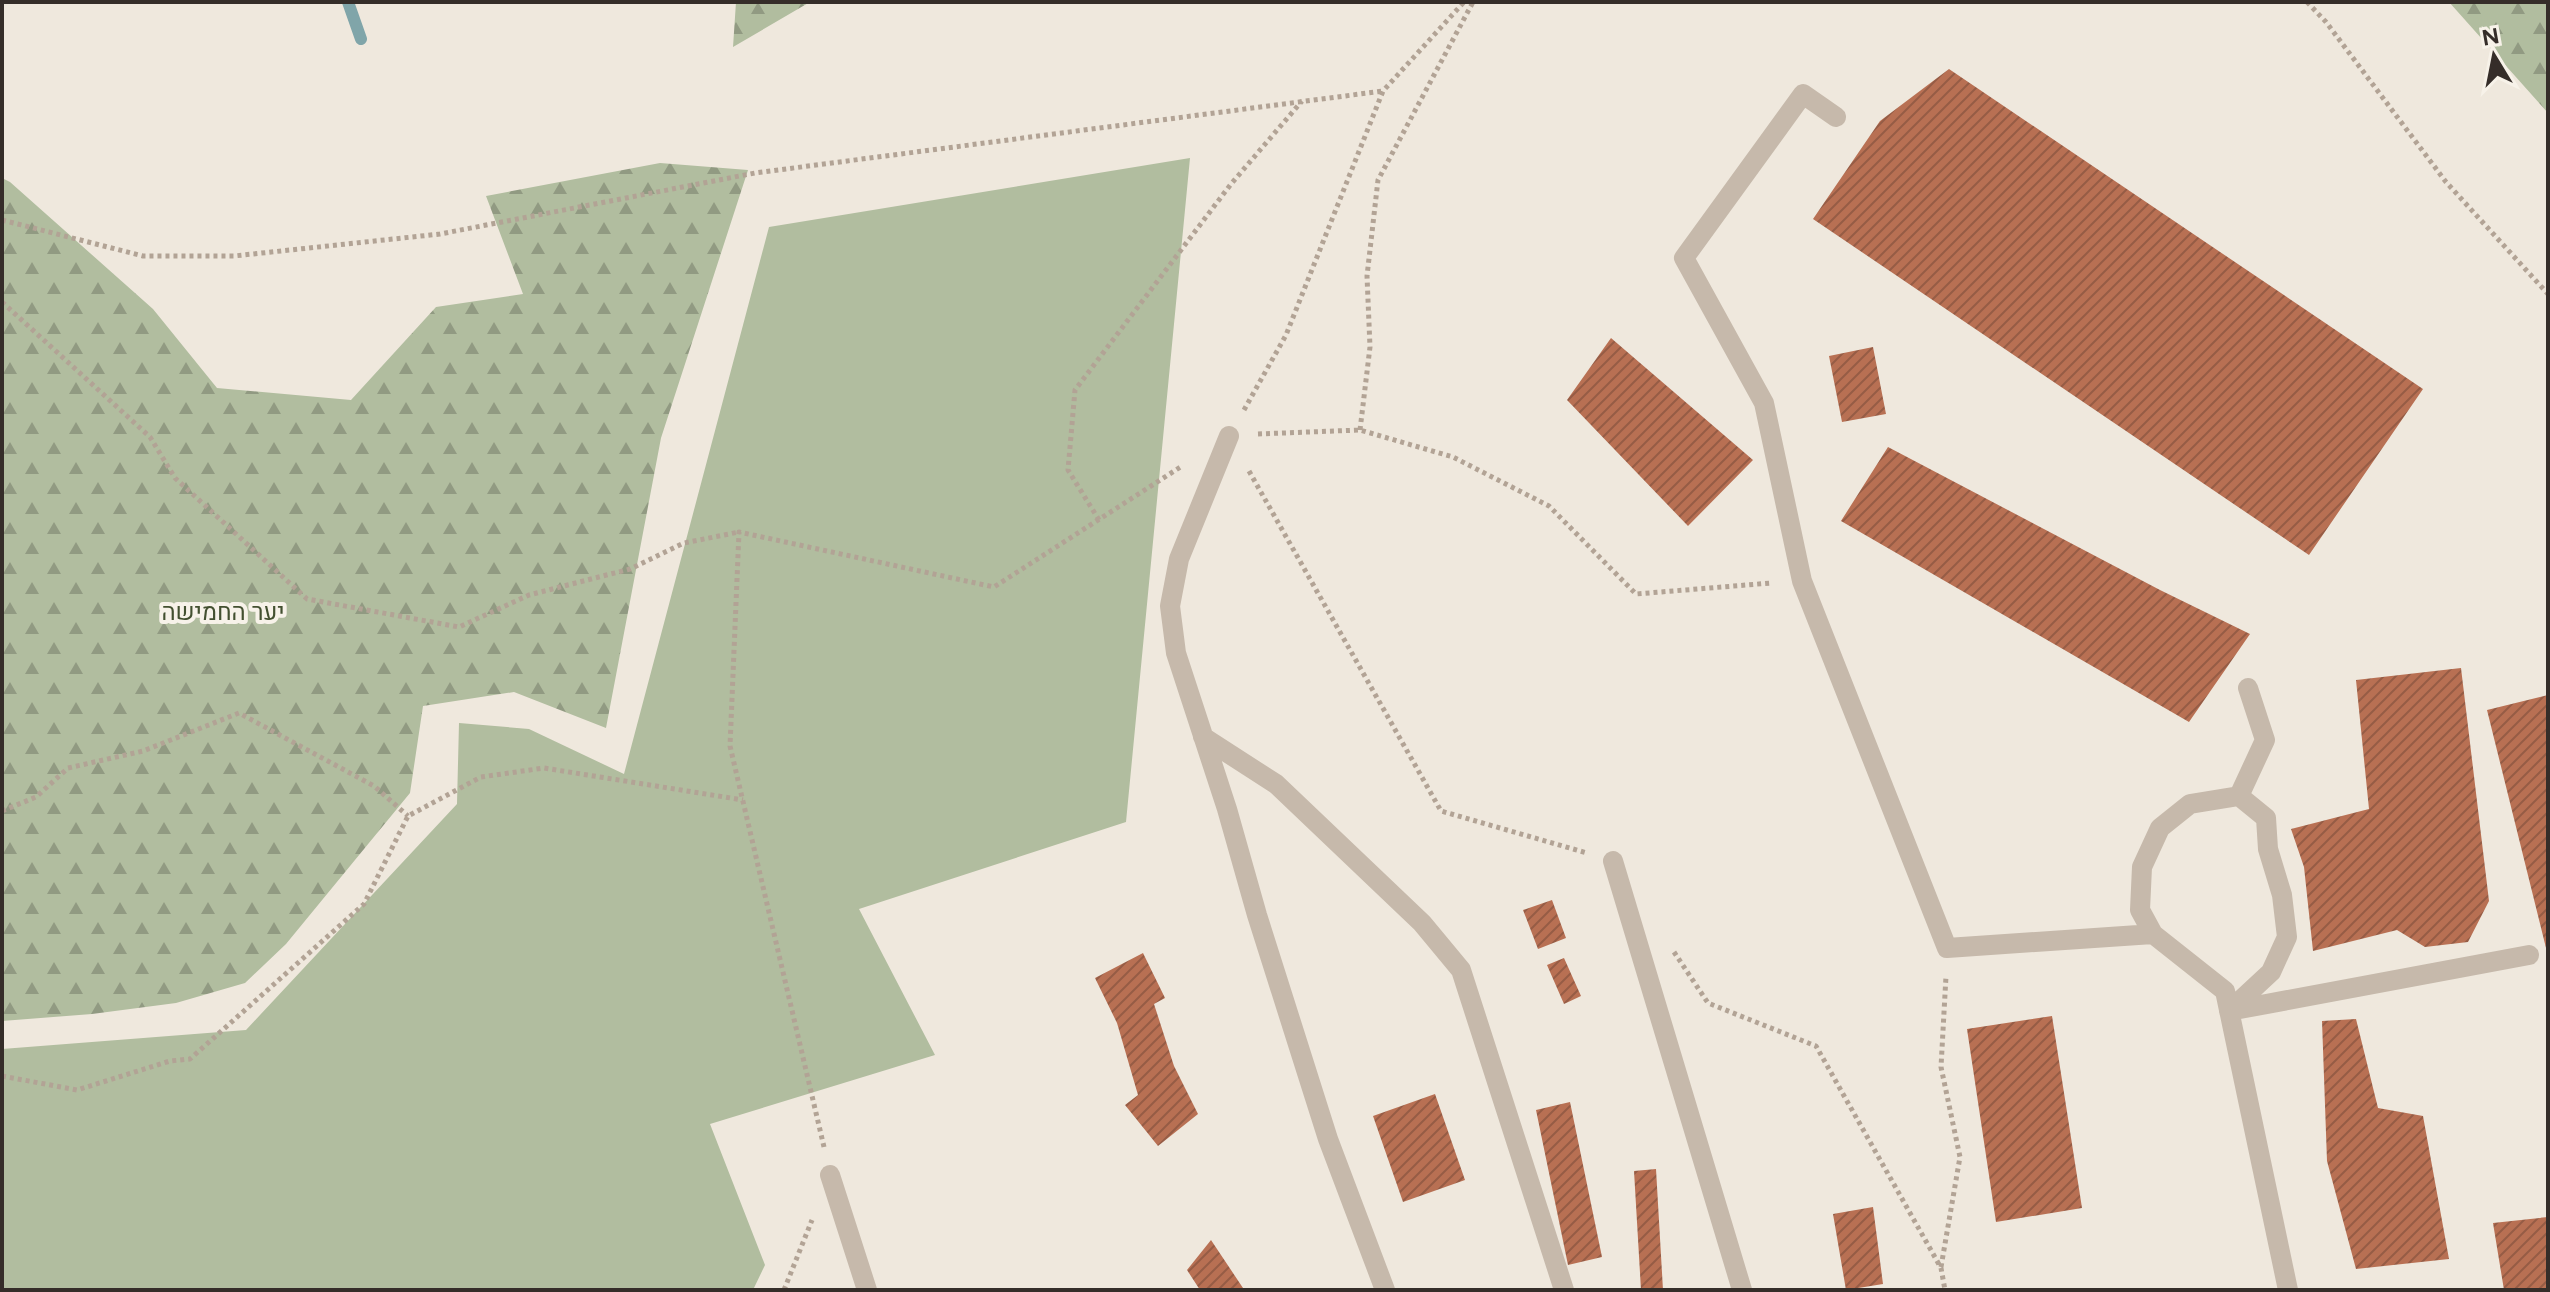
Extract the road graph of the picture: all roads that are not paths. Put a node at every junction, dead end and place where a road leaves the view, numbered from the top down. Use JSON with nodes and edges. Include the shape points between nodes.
{"nodes":[{"id":1,"x":1836,"y":117,"type":"dead end"},
{"id":2,"x":1229,"y":436,"type":"road end"},
{"id":3,"x":2248,"y":688,"type":"dead end"},
{"id":4,"x":1203,"y":737,"type":"junction"},
{"id":5,"x":2239,"y":796,"type":"junction"},
{"id":6,"x":1613,"y":861,"type":"road end"},
{"id":7,"x":2153,"y":934,"type":"junction"},
{"id":8,"x":2529,"y":955,"type":"dead end"},
{"id":9,"x":2229,"y":1011,"type":"junction"},
{"id":10,"x":830,"y":1175,"type":"road end"},
{"id":11,"x":867,"y":1290,"type":"edge"},
{"id":12,"x":1385,"y":1290,"type":"edge"},
{"id":13,"x":1564,"y":1290,"type":"edge"},
{"id":14,"x":1742,"y":1290,"type":"edge"},
{"id":15,"x":2288,"y":1290,"type":"edge"}],
"edges":[{"from":1,"to":7,"type":"street","via":[[1803,94],[1684,258],[1764,403],[1802,581],[1947,948]]},
{"from":2,"to":4,"type":"street","via":[[1179,559],[1170,606],[1176,653]]},
{"from":3,"to":5,"type":"street","via":[[2265,740]]},
{"from":4,"to":12,"type":"street","via":[[1328,1139]]},
{"from":4,"to":13,"type":"street","via":[[1276,784],[1411,912],[1461,970]]},
{"from":5,"to":7,"type":"street","via":[[2190,804],[2160,828],[2142,867],[2140,910]]},
{"from":5,"to":9,"type":"street","via":[[2266,818],[2287,937],[2271,972]]},
{"from":6,"to":14,"type":"street"},
{"from":7,"to":9,"type":"street","via":[[2225,991]]},
{"from":8,"to":9,"type":"street"},
{"from":9,"to":15,"type":"street"},
{"from":10,"to":11,"type":"street"}]}
